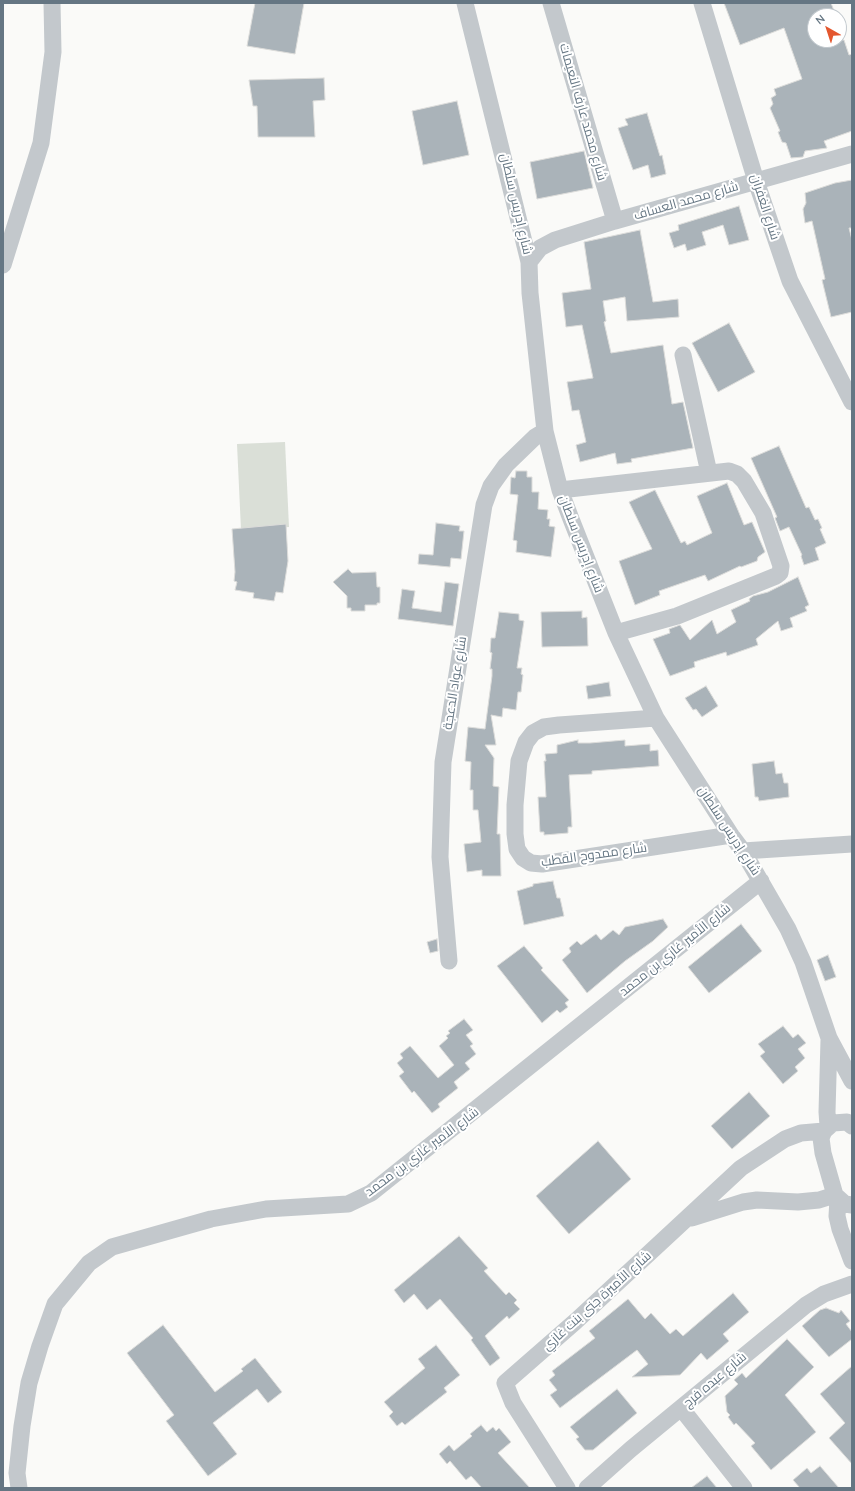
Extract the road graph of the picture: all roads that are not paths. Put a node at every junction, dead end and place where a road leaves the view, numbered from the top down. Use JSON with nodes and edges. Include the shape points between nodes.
{"nodes":[{"id":1,"x":52,"y":3,"type":"edge"},
{"id":2,"x":465,"y":3,"type":"edge"},
{"id":3,"x":551,"y":3,"type":"edge"},
{"id":4,"x":702,"y":3,"type":"edge"},
{"id":5,"x":852,"y":154,"type":"edge"},
{"id":6,"x":756,"y":181,"type":"junction"},
{"id":7,"x":614,"y":221,"type":"junction"},
{"id":8,"x":530,"y":262,"type":"junction"},
{"id":9,"x":3,"y":265,"type":"edge"},
{"id":10,"x":683,"y":355,"type":"dead end"},
{"id":11,"x":852,"y":402,"type":"edge"},
{"id":12,"x":545,"y":431,"type":"junction"},
{"id":13,"x":709,"y":473,"type":"junction"},
{"id":14,"x":560,"y":490,"type":"junction"},
{"id":15,"x":616,"y":633,"type":"junction"},
{"id":16,"x":656,"y":718,"type":"junction"},
{"id":17,"x":731,"y":835,"type":"junction"},
{"id":18,"x":852,"y":844,"type":"edge"},
{"id":19,"x":743,"y":851,"type":"junction"},
{"id":20,"x":761,"y":881,"type":"junction"},
{"id":21,"x":449,"y":960,"type":"dead end"},
{"id":22,"x":829,"y":1038,"type":"junction"},
{"id":23,"x":852,"y":1081,"type":"edge"},
{"id":24,"x":852,"y":1126,"type":"edge"},
{"id":25,"x":826,"y":1129,"type":"junction"},
{"id":26,"x":842,"y":1200,"type":"edge"},
{"id":27,"x":688,"y":1219,"type":"junction"},
{"id":28,"x":852,"y":1261,"type":"edge"},
{"id":29,"x":852,"y":1284,"type":"edge"},
{"id":30,"x":681,"y":1408,"type":"junction"},
{"id":31,"x":19,"y":1488,"type":"edge"},
{"id":32,"x":567,"y":1488,"type":"edge"},
{"id":33,"x":587,"y":1488,"type":"edge"},
{"id":34,"x":744,"y":1488,"type":"edge"}],
"edges":[{"from":1,"to":9,"type":"street","via":[[53,52],[41,143]]},
{"from":2,"to":8,"type":"street","name":"شارع إدريس سلطان"},
{"from":3,"to":7,"type":"street","name":"شارع محمد عارف النعيمات"},
{"from":4,"to":6,"type":"street","name":"شارع الغفران"},
{"from":5,"to":6,"type":"street","name":"شارع محمد العساف"},
{"from":6,"to":7,"type":"street","name":"شارع محمد العساف"},
{"from":6,"to":11,"type":"street","name":"شارع الغفران","via":[[790,281]]},
{"from":7,"to":8,"type":"street","name":"شارع محمد العساف","via":[[555,240],[540,248]]},
{"from":8,"to":12,"type":"street","name":"شارع إدريس سلطان","via":[[530,293]]},
{"from":10,"to":13,"type":"street"},
{"from":12,"to":14,"type":"street","name":"شارع إدريس سلطان"},
{"from":12,"to":21,"type":"street","name":"شارع عواد الدعجة","via":[[506,465],[491,486],[484,505],[443,762],[440,857]]},
{"from":13,"to":14,"type":"street"},
{"from":13,"to":15,"type":"street","via":[[729,471],[737,474],[747,486],[763,513],[777,551],[780,573],[771,580],[677,616]]},
{"from":14,"to":15,"type":"street","name":"شارع إدريس سلطان"},
{"from":15,"to":16,"type":"street","name":"شارع إدريس سلطان"},
{"from":16,"to":17,"type":"street","name":"شارع إدريس سلطان"},
{"from":16,"to":17,"type":"street","name":"شارع ممدوح القطب","via":[[559,725],[544,727],[533,733],[518,761],[515,805],[517,849],[523,858],[531,863],[542,864]]},
{"from":17,"to":19,"type":"street","name":"شارع إدريس سلطان"},
{"from":18,"to":19,"type":"street"},
{"from":19,"to":20,"type":"street","name":"شارع إدريس سلطان"},
{"from":20,"to":22,"type":"street","name":"شارع إدريس سلطان","via":[[803,962]]},
{"from":20,"to":31,"type":"street","name":"شارع الأمير غازي بن محمد","via":[[371,1194],[348,1204],[266,1209],[211,1219],[112,1247],[88,1263],[55,1304],[40,1346],[29,1383],[22,1426],[17,1472]]},
{"from":22,"to":23,"type":"street","name":"شارع إدريس سلطان"},
{"from":22,"to":25,"type":"street","name":"شارع إدريس سلطان"},
{"from":24,"to":25,"type":"street","name":"شارع الأميرة جنى بنت غازي","via":[[847,1122],[838,1122]]},
{"from":25,"to":26,"type":"street","name":"شارع إدريس سلطان","via":[[821,1138],[823,1152]]},
{"from":25,"to":27,"type":"street","name":"شارع الأميرة جنى بنت غازي","via":[[801,1133],[764,1152],[742,1168]]},
{"from":26,"to":27,"type":"street","name":"شارع الأميرة جنى بنت غازي","via":[[757,1200]]},
{"from":26,"to":28,"type":"street","via":[[838,1216],[840,1229]]},
{"from":27,"to":32,"type":"street","name":"شارع الأميرة جنى بنت غازي","via":[[505,1383],[513,1403]]},
{"from":29,"to":30,"type":"street","name":"شارع عبده فرج","via":[[806,1304]]},
{"from":30,"to":33,"type":"street","name":"شارع عبده فرج"},
{"from":30,"to":34,"type":"street"}]}
